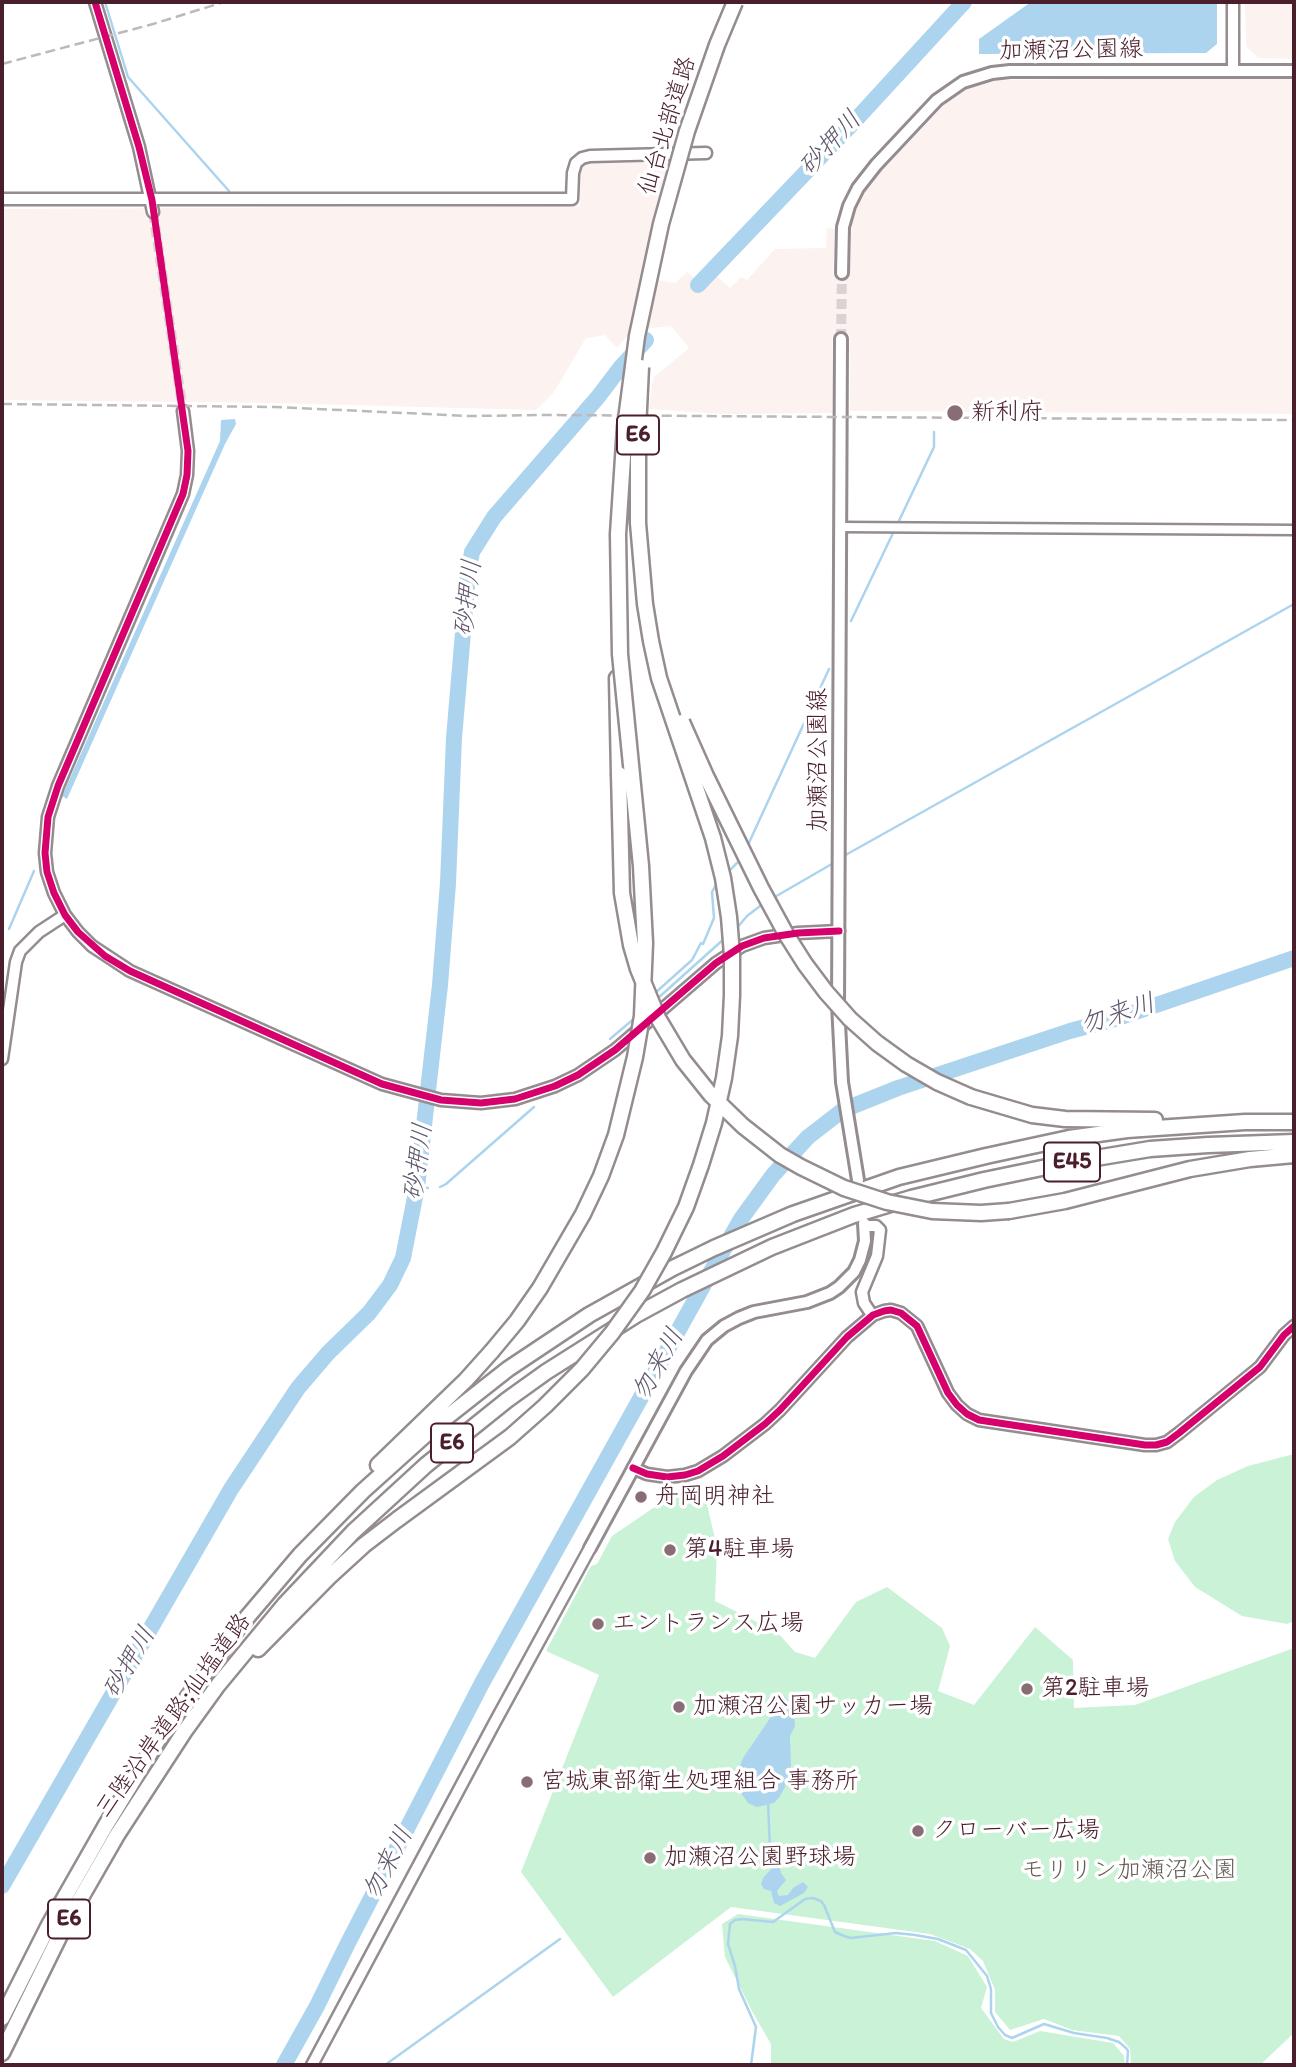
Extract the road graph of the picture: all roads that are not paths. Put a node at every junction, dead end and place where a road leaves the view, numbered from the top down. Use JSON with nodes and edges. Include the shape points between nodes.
{"nodes":[{"id":1,"x":95,"y":2,"type":"edge"},
{"id":2,"x":734,"y":2,"type":"edge"},
{"id":3,"x":1233,"y":2,"type":"edge"},
{"id":4,"x":1233,"y":70,"type":"junction"},
{"id":5,"x":1294,"y":71,"type":"edge"},
{"id":6,"x":706,"y":153,"type":"dead end"},
{"id":7,"x":2,"y":199,"type":"edge"},
{"id":8,"x":152,"y":200,"type":"junction"},
{"id":9,"x":153,"y":212,"type":"tunnel mouth"},
{"id":10,"x":652,"y":266,"type":"junction"},
{"id":11,"x":842,"y":273,"type":"tunnel mouth"},
{"id":12,"x":841,"y":339,"type":"tunnel mouth"},
{"id":13,"x":183,"y":411,"type":"tunnel mouth"},
{"id":14,"x":841,"y":527,"type":"junction"},
{"id":15,"x":1294,"y":530,"type":"edge"},
{"id":16,"x":618,"y":534,"type":"junction"},
{"id":17,"x":645,"y":604,"type":"junction"},
{"id":18,"x":65,"y":915,"type":"junction"},
{"id":19,"x":839,"y":931,"type":"junction"},
{"id":20,"x":2,"y":1059,"type":"edge"},
{"id":21,"x":1245,"y":1122,"type":"junction"},
{"id":22,"x":1294,"y":1122,"type":"edge"},
{"id":23,"x":1294,"y":1142,"type":"edge"},
{"id":24,"x":1294,"y":1155,"type":"edge"},
{"id":25,"x":858,"y":1180,"type":"dead end"},
{"id":26,"x":834,"y":1198,"type":"joint"},
{"id":27,"x":861,"y":1221,"type":"junction"},
{"id":28,"x":872,"y":1315,"type":"junction"},
{"id":29,"x":1294,"y":1326,"type":"edge"},
{"id":30,"x":634,"y":1468,"type":"junction"},
{"id":31,"x":590,"y":1548,"type":"joint"},
{"id":32,"x":238,"y":1628,"type":"junction"},
{"id":33,"x":146,"y":1790,"type":"junction"},
{"id":34,"x":2,"y":2018,"type":"edge"},
{"id":35,"x":2,"y":2053,"type":"edge"},
{"id":36,"x":312,"y":2065,"type":"edge"}],
"edges":[{"from":1,"to":8,"type":"street"},
{"from":2,"to":10,"type":"highway","name":"仙台北部道路","number":"E6","bridge":true,"via":[[687,131]]},
{"from":3,"to":4,"type":"street"},
{"from":4,"to":5,"type":"main road","name":"加瀬沼公園線"},
{"from":4,"to":11,"type":"main road","name":"加瀬沼公園線","via":[[1010,71],[963,82],[937,100],[858,188],[843,227]]},
{"from":6,"to":8,"type":"street","via":[[582,158],[573,173],[572,199]]},
{"from":7,"to":8,"type":"street"},
{"from":8,"to":9,"type":"street"},
{"from":10,"to":16,"type":"highway","name":"仙台北部道路","number":"E6","bridge":true,"via":[[631,373]]},
{"from":10,"to":17,"type":"highway","name":"仙台北部道路","number":"E6","bridge":true,"via":[[638,430],[638,523]]},
{"from":12,"to":14,"type":"main road","name":"加瀬沼公園線"},
{"from":13,"to":18,"type":"street","via":[[188,451],[183,495],[48,817],[47,872]]},
{"from":14,"to":15,"type":"street"},
{"from":14,"to":19,"type":"main road","name":"加瀬沼公園線"},
{"from":16,"to":24,"type":"highway","bridge":true,"via":[[622,892],[628,932],[658,1018],[696,1078],[726,1111],[780,1155],[822,1178],[908,1207],[957,1213],[1009,1211],[1190,1169]]},
{"from":16,"to":32,"type":"highway","bridge":true,"via":[[620,654],[645,943],[635,1057],[616,1135],[583,1214],[517,1321],[466,1380],[330,1513]]},
{"from":17,"to":21,"type":"highway","bridge":true,"via":[[667,682],[706,776],[761,888],[805,964],[850,1019],[877,1043],[937,1082],[1022,1113],[1065,1119]]},
{"from":17,"to":33,"type":"highway","bridge":true,"via":[[659,678],[723,878],[732,955],[724,1078],[686,1207],[642,1291],[582,1369],[510,1437],[372,1539],[329,1577],[232,1678]]},
{"from":18,"to":19,"type":"street","via":[[92,946],[130,971],[386,1085],[440,1100],[481,1103],[515,1099],[578,1076],[742,946],[787,934]]},
{"from":18,"to":20,"type":"street","via":[[20,951]]},
{"from":19,"to":25,"type":"main road","name":"加瀬沼公園線","via":[[844,1093]]},
{"from":21,"to":22,"type":"highway","name":"三陸沿岸道路;仙塩道路","number":"E45"},
{"from":21,"to":26,"type":"highway","name":"三陸沿岸道路;仙塩道路","number":"E45","via":[[1069,1139],[912,1174]]},
{"from":23,"to":27,"type":"highway","name":"三陸沿岸道路;仙塩道路","number":"E45","via":[[1150,1149],[1078,1161],[911,1198]]},
{"from":26,"to":32,"type":"highway","name":"三陸沿岸道路;仙塩道路","number":"E6","bridge":true,"via":[[673,1268],[589,1315],[508,1369],[363,1491]]},
{"from":27,"to":28,"type":"street","via":[[880,1230],[877,1256],[862,1292]]},
{"from":27,"to":30,"type":"main road","via":[[864,1247],[860,1260],[839,1287],[807,1302],[739,1318],[707,1340]]},
{"from":27,"to":33,"type":"highway","name":"三陸沿岸道路;仙塩道路","number":"E6","bridge":true,"via":[[726,1268],[636,1315],[536,1379],[466,1432],[353,1532],[285,1604],[218,1685]]},
{"from":28,"to":29,"type":"street","via":[[891,1310],[912,1321],[948,1393],[979,1420],[1145,1445],[1167,1442],[1179,1433],[1260,1367]]},
{"from":28,"to":30,"type":"street","via":[[773,1417],[723,1456],[685,1475],[667,1477]]},
{"from":30,"to":31,"type":"main road"},
{"from":31,"to":36,"type":"street"},
{"from":32,"to":34,"type":"highway","name":"三陸沿岸道路;仙塩道路","number":"E6","via":[[166,1727],[106,1825],[48,1925]]},
{"from":33,"to":35,"type":"highway","name":"三陸沿岸道路;仙塩道路","number":"E6","via":[[63,1929]]}]}
